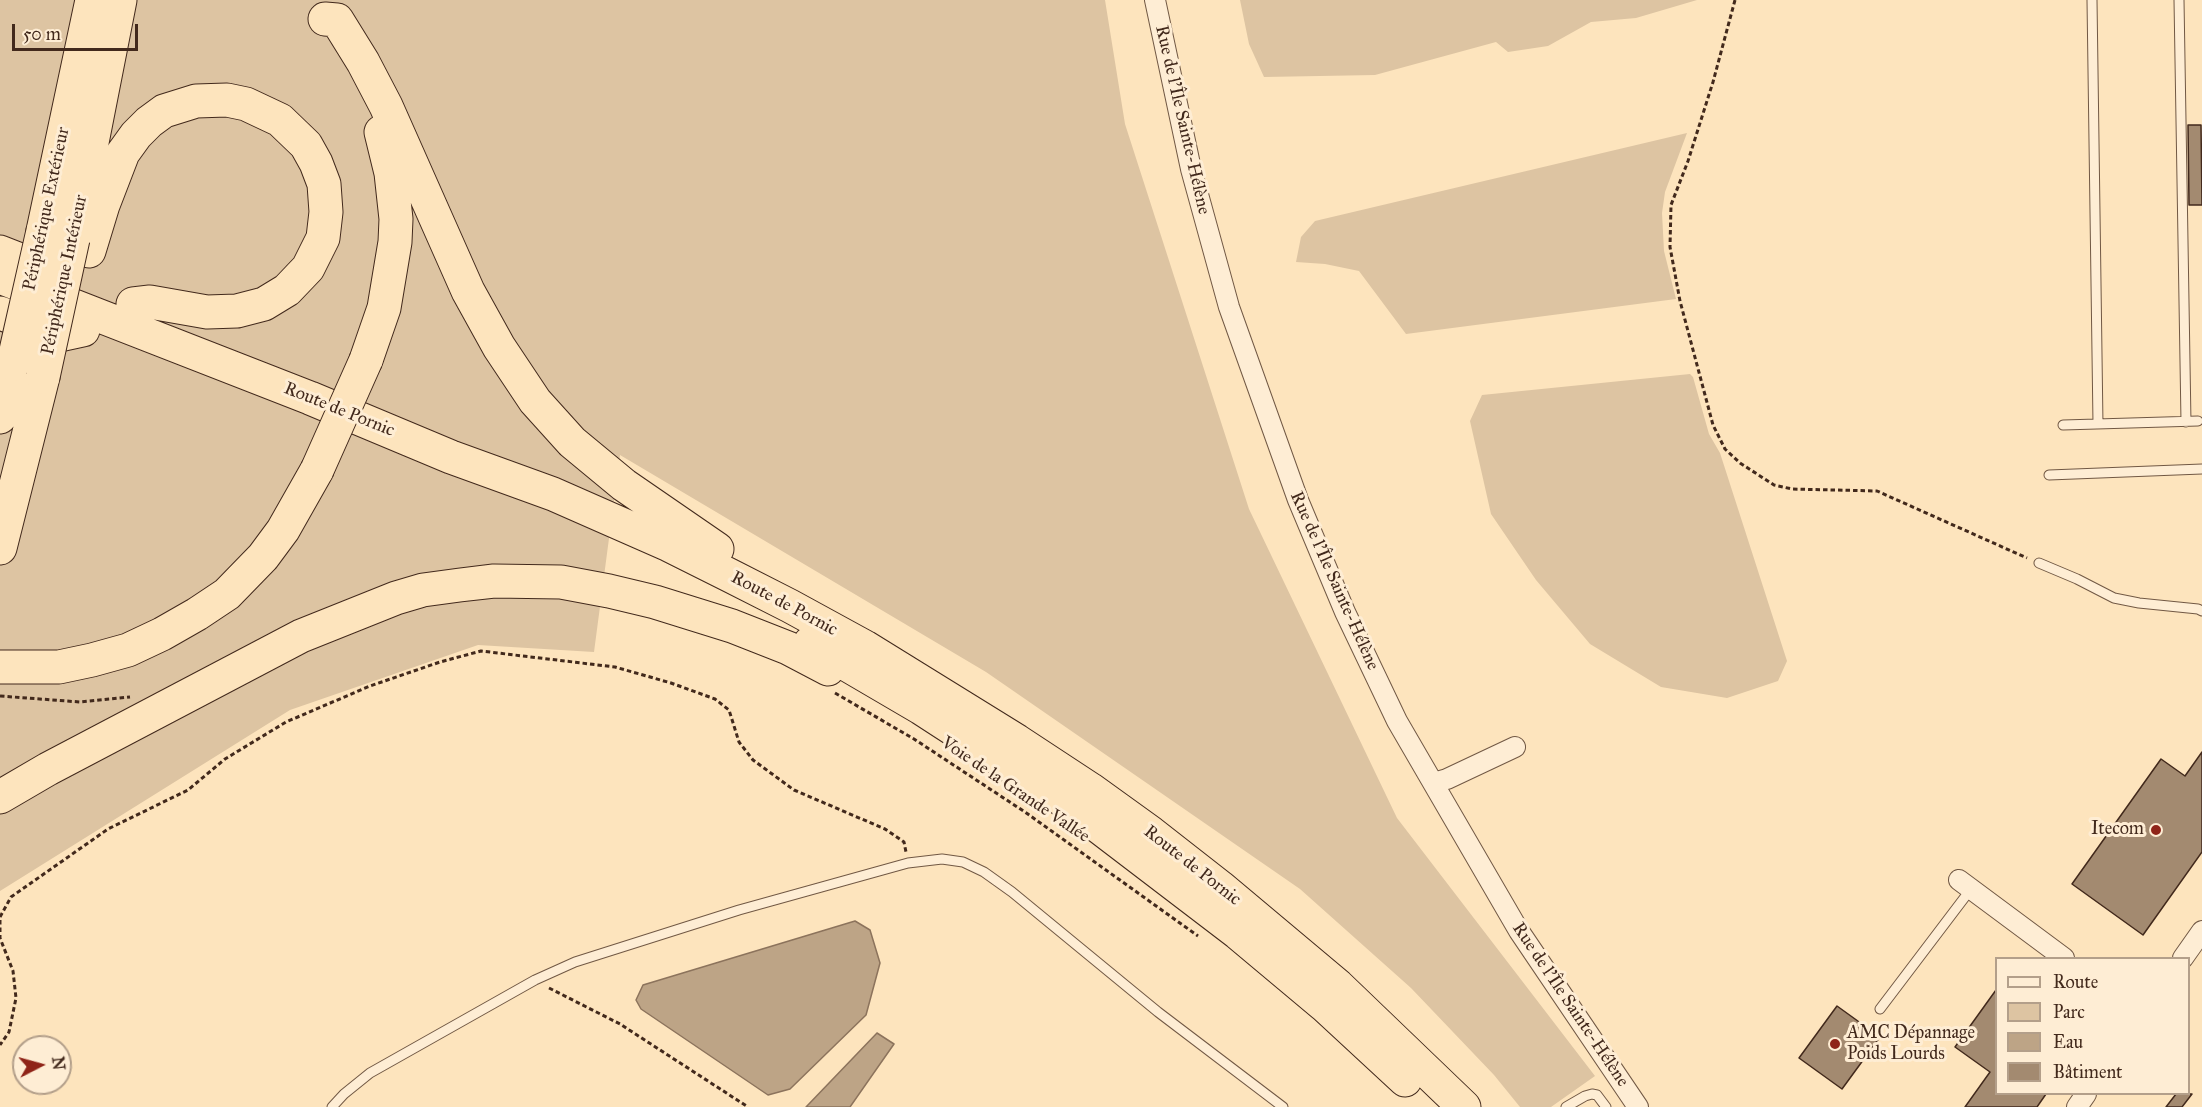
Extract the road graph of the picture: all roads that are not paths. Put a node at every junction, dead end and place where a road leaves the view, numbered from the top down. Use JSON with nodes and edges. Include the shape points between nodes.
{"nodes":[{"id":1,"x":70,"y":0,"type":"edge"},
{"id":2,"x":92,"y":0,"type":"edge"},
{"id":3,"x":120,"y":0,"type":"edge"},
{"id":4,"x":1155,"y":0,"type":"edge"},
{"id":5,"x":2092,"y":0,"type":"edge"},
{"id":6,"x":2180,"y":0,"type":"edge"},
{"id":7,"x":319,"y":9,"type":"edge"},
{"id":8,"x":63,"y":132,"type":"junction"},
{"id":9,"x":68,"y":240,"type":"junction"},
{"id":10,"x":0,"y":252,"type":"edge"},
{"id":11,"x":0,"y":277,"type":"edge"},
{"id":12,"x":0,"y":298,"type":"edge"},
{"id":13,"x":133,"y":304,"type":"junction"},
{"id":14,"x":0,"y":313,"type":"edge"},
{"id":15,"x":69,"y":326,"type":"junction"},
{"id":16,"x":5,"y":393,"type":"edge"},
{"id":17,"x":2199,"y":421,"type":"dead end"},
{"id":18,"x":2186,"y":422,"type":"junction"},
{"id":19,"x":2098,"y":424,"type":"junction"},
{"id":20,"x":2063,"y":425,"type":"dead end"},
{"id":21,"x":2202,"y":470,"type":"edge"},
{"id":22,"x":2049,"y":476,"type":"dead end"},
{"id":23,"x":553,"y":494,"type":"junction"},
{"id":24,"x":0,"y":548,"type":"edge"},
{"id":25,"x":2039,"y":563,"type":"road end"},
{"id":26,"x":790,"y":606,"type":"junction"},
{"id":27,"x":2202,"y":611,"type":"edge"},
{"id":28,"x":0,"y":667,"type":"edge"},
{"id":29,"x":921,"y":708,"type":"junction"},
{"id":30,"x":1515,"y":747,"type":"dead end"},
{"id":31,"x":1433,"y":783,"type":"junction"},
{"id":32,"x":0,"y":796,"type":"edge"},
{"id":33,"x":1965,"y":885,"type":"joint"},
{"id":34,"x":2202,"y":932,"type":"edge"},
{"id":35,"x":2063,"y":957,"type":"edge"},
{"id":36,"x":2184,"y":957,"type":"edge"},
{"id":37,"x":1880,"y":1009,"type":"dead end"},
{"id":38,"x":1447,"y":1095,"type":"edge"},
{"id":39,"x":332,"y":1107,"type":"edge"},
{"id":40,"x":1283,"y":1107,"type":"edge"},
{"id":41,"x":1566,"y":1107,"type":"edge"},
{"id":42,"x":1606,"y":1107,"type":"edge"},
{"id":43,"x":1638,"y":1107,"type":"edge"}],
"edges":[{"from":1,"to":8,"type":"highway","via":[[55,109]]},
{"from":2,"to":8,"type":"highway","name":"Périphérique Extérieur"},
{"from":3,"to":9,"type":"highway","name":"Périphérique Intérieur"},
{"from":4,"to":31,"type":"street","name":"Rue de l'Île Sainte-Hélène","via":[[1191,169],[1228,307],[1298,500],[1345,612],[1397,721]]},
{"from":5,"to":19,"type":"lane"},
{"from":6,"to":18,"type":"lane"},
{"from":7,"to":26,"type":"highway","via":[[338,20],[363,62],[468,291],[536,401],[572,442],[624,485],[705,542],[778,584]]},
{"from":7,"to":28,"type":"highway","bridge":true,"via":[[366,92],[386,150],[396,219],[384,308],[366,360],[317,471],[283,531],[263,557],[227,594],[197,614],[128,650],[92,660],[59,667]]},
{"from":8,"to":9,"type":"highway","name":"Périphérique Extérieur"},
{"from":9,"to":13,"type":"highway","via":[[103,205],[123,153],[136,135],[164,111],[203,100],[246,104],[280,120],[306,146],[324,184],[323,238],[308,268],[287,291],[264,304],[237,311],[207,312],[150,302]]},
{"from":9,"to":15,"type":"highway","via":[[75,299]]},
{"from":9,"to":16,"type":"highway","name":"Périphérique Extérieur","bridge":true},
{"from":10,"to":13,"type":"highway"},
{"from":11,"to":23,"type":"highway","name":"Route de Pornic"},
{"from":12,"to":15,"type":"highway","name":"Route de Pornic"},
{"from":13,"to":23,"type":"highway"},
{"from":14,"to":15,"type":"highway","via":[[60,335]]},
{"from":15,"to":24,"type":"highway","name":"Périphérique Intérieur","bridge":true,"via":[[43,377]]},
{"from":15,"to":29,"type":"highway","name":"Route de Pornic","via":[[644,557],[744,604]]},
{"from":17,"to":18,"type":"lane"},
{"from":18,"to":19,"type":"lane"},
{"from":19,"to":20,"type":"lane"},
{"from":21,"to":22,"type":"lane"},
{"from":23,"to":26,"type":"highway","name":"Route de Pornic","via":[[669,545]]},
{"from":25,"to":27,"type":"lane","via":[[2114,598]]},
{"from":26,"to":38,"type":"highway","name":"Route de Pornic","via":[[925,683],[1151,833],[1330,979]]},
{"from":29,"to":32,"type":"highway","via":[[890,704],[789,648],[655,602],[561,582],[494,581],[423,590],[301,636]]},
{"from":29,"to":38,"type":"highway","name":"Route de Pornic","via":[[1069,804],[1238,933],[1324,1005]]},
{"from":30,"to":31,"type":"street"},
{"from":31,"to":43,"type":"street","name":"Rue de l'Île Sainte-Hélène","via":[[1519,931]]},
{"from":33,"to":35,"type":"street"},
{"from":33,"to":37,"type":"lane"},
{"from":34,"to":36,"type":"street"},
{"from":39,"to":40,"type":"lane","via":[[370,1073],[535,980],[575,962],[739,910],[908,863],[942,859],[963,862],[1012,892],[1158,1012]]},
{"from":41,"to":42,"type":"lane","via":[[1592,1094]]}]}
